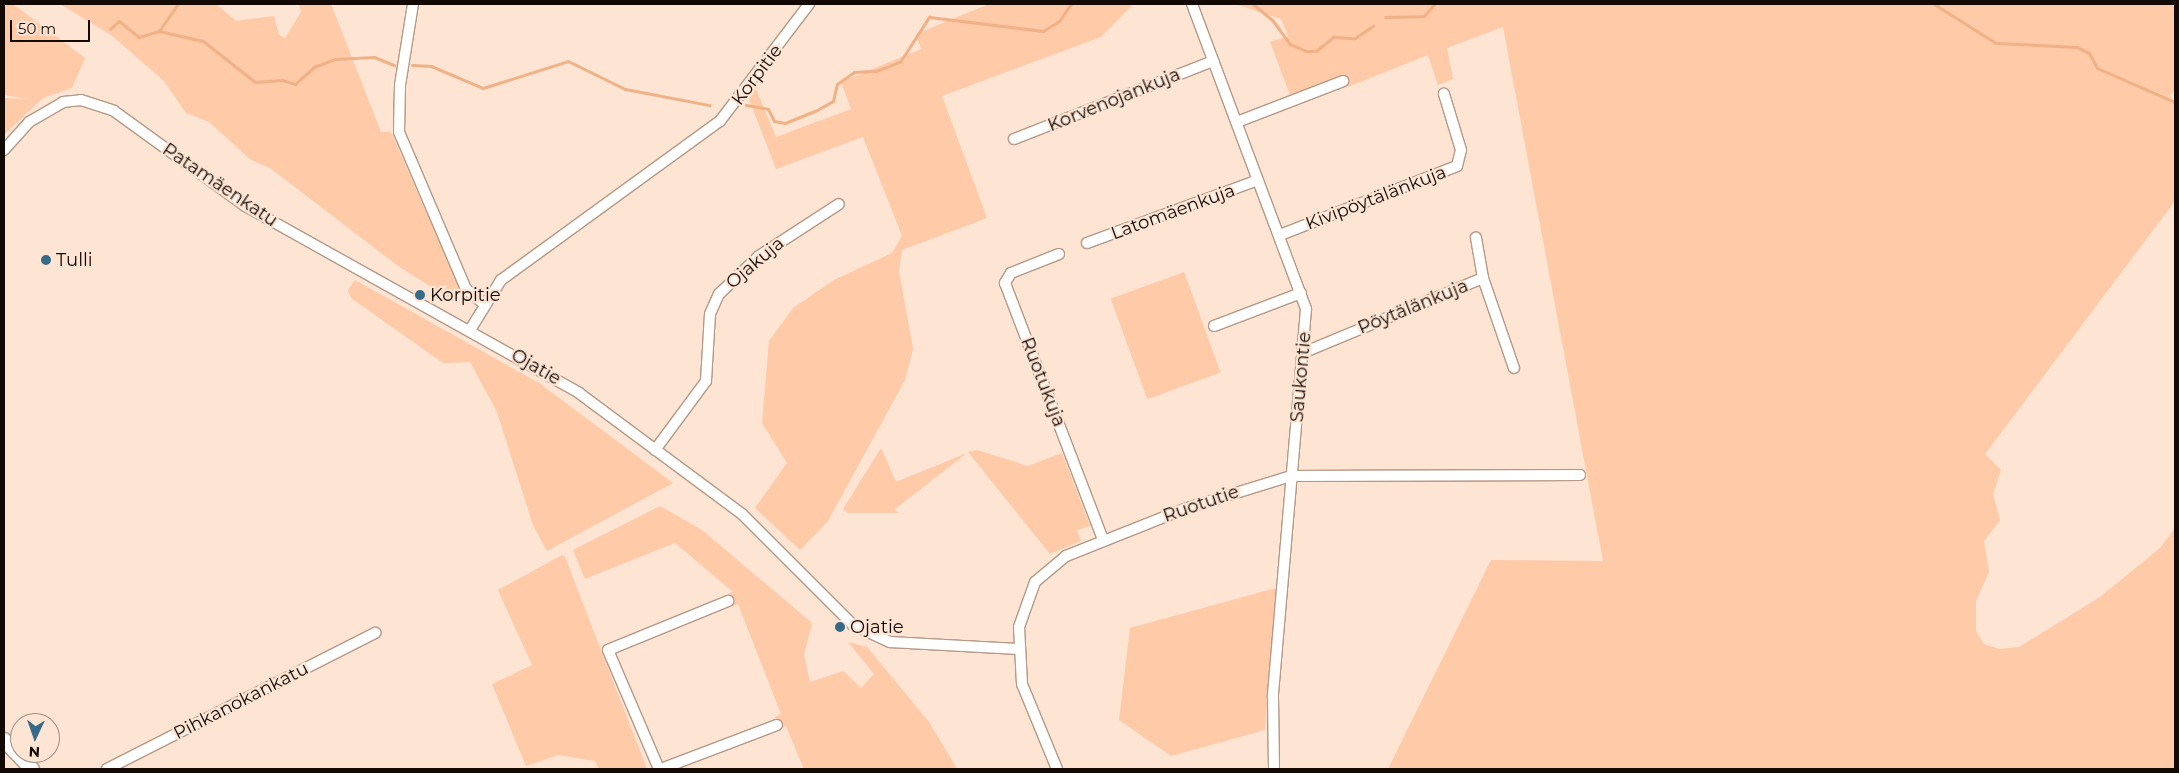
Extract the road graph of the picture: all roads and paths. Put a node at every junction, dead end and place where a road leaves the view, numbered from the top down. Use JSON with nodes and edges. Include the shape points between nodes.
{"nodes":[{"id":1,"x":413,"y":4,"type":"edge"},
{"id":2,"x":809,"y":4,"type":"edge"},
{"id":3,"x":1192,"y":4,"type":"edge"},
{"id":4,"x":1213,"y":61,"type":"junction"},
{"id":5,"x":1344,"y":81,"type":"dead end"},
{"id":6,"x":1444,"y":94,"type":"dead end"},
{"id":7,"x":1237,"y":122,"type":"junction"},
{"id":8,"x":1014,"y":139,"type":"dead end"},
{"id":9,"x":4,"y":150,"type":"edge"},
{"id":10,"x":1258,"y":180,"type":"junction"},
{"id":11,"x":839,"y":204,"type":"dead end"},
{"id":12,"x":1280,"y":235,"type":"junction"},
{"id":13,"x":1476,"y":238,"type":"dead end"},
{"id":14,"x":1087,"y":243,"type":"dead end"},
{"id":15,"x":1059,"y":254,"type":"dead end"},
{"id":16,"x":1483,"y":278,"type":"junction"},
{"id":17,"x":1301,"y":293,"type":"junction"},
{"id":18,"x":484,"y":304,"type":"junction"},
{"id":19,"x":1214,"y":326,"type":"dead end"},
{"id":20,"x":470,"y":330,"type":"junction"},
{"id":21,"x":1304,"y":352,"type":"junction"},
{"id":22,"x":1514,"y":368,"type":"dead end"},
{"id":23,"x":656,"y":450,"type":"junction"},
{"id":24,"x":1291,"y":476,"type":"junction"},
{"id":25,"x":1580,"y":476,"type":"dead end"},
{"id":26,"x":1103,"y":540,"type":"junction"},
{"id":27,"x":728,"y":601,"type":"dead end"},
{"id":28,"x":375,"y":633,"type":"dead end"},
{"id":29,"x":1018,"y":649,"type":"junction"},
{"id":30,"x":778,"y":725,"type":"dead end"},
{"id":31,"x":4,"y":740,"type":"edge"},
{"id":32,"x":32,"y":769,"type":"edge"},
{"id":33,"x":107,"y":769,"type":"edge"},
{"id":34,"x":660,"y":769,"type":"edge"},
{"id":35,"x":1057,"y":769,"type":"edge"},
{"id":36,"x":1274,"y":769,"type":"edge"}],
"edges":[{"from":1,"to":18,"type":"street","via":[[400,85],[399,132],[466,289]]},
{"from":2,"to":18,"type":"street","name":"Korpitie","via":[[720,122],[507,275]]},
{"from":3,"to":4,"type":"street","name":"Saukontie"},
{"from":4,"to":7,"type":"street","name":"Saukontie"},
{"from":4,"to":8,"type":"street","name":"Korvenojankuja"},
{"from":5,"to":7,"type":"street"},
{"from":6,"to":12,"type":"street","name":"Kivipöytälänkuja","via":[[1461,150],[1457,166]]},
{"from":7,"to":10,"type":"street","name":"Saukontie"},
{"from":9,"to":20,"type":"street","name":"Patamäenkatu","via":[[48,108],[82,100],[99,104],[244,206]]},
{"from":10,"to":12,"type":"street","name":"Saukontie"},
{"from":10,"to":14,"type":"street","name":"Latomäenkuja"},
{"from":11,"to":23,"type":"street","name":"Ojakuja","via":[[758,256],[720,294],[710,314],[706,381]]},
{"from":12,"to":17,"type":"street","name":"Saukontie"},
{"from":13,"to":16,"type":"street","name":"Pöytälänkuja"},
{"from":15,"to":26,"type":"street","name":"Ruotukuja","via":[[1011,273],[1005,283]]},
{"from":16,"to":21,"type":"street","name":"Pöytälänkuja"},
{"from":16,"to":22,"type":"street"},
{"from":17,"to":19,"type":"street"},
{"from":17,"to":21,"type":"street","name":"Saukontie","via":[[1306,309]]},
{"from":18,"to":20,"type":"street"},
{"from":20,"to":23,"type":"street","name":"Ojatie","via":[[548,372]]},
{"from":21,"to":24,"type":"street","name":"Saukontie"},
{"from":23,"to":29,"type":"street","name":"Ojatie","via":[[742,514],[840,614],[866,633],[900,644]]},
{"from":24,"to":25,"type":"street","name":"Ruotutie"},
{"from":24,"to":26,"type":"street","name":"Ruotutie"},
{"from":24,"to":36,"type":"street","name":"Saukontie","via":[[1273,696]]},
{"from":26,"to":29,"type":"street","name":"Ruotutie","via":[[1066,556],[1040,576],[1023,610]]},
{"from":27,"to":34,"type":"street","via":[[608,650]]},
{"from":28,"to":33,"type":"street","name":"Pihkanokankatu"},
{"from":29,"to":35,"type":"street","name":"Ruotutie","via":[[1022,684]]},
{"from":30,"to":34,"type":"street"},
{"from":31,"to":32,"type":"main road"}]}
